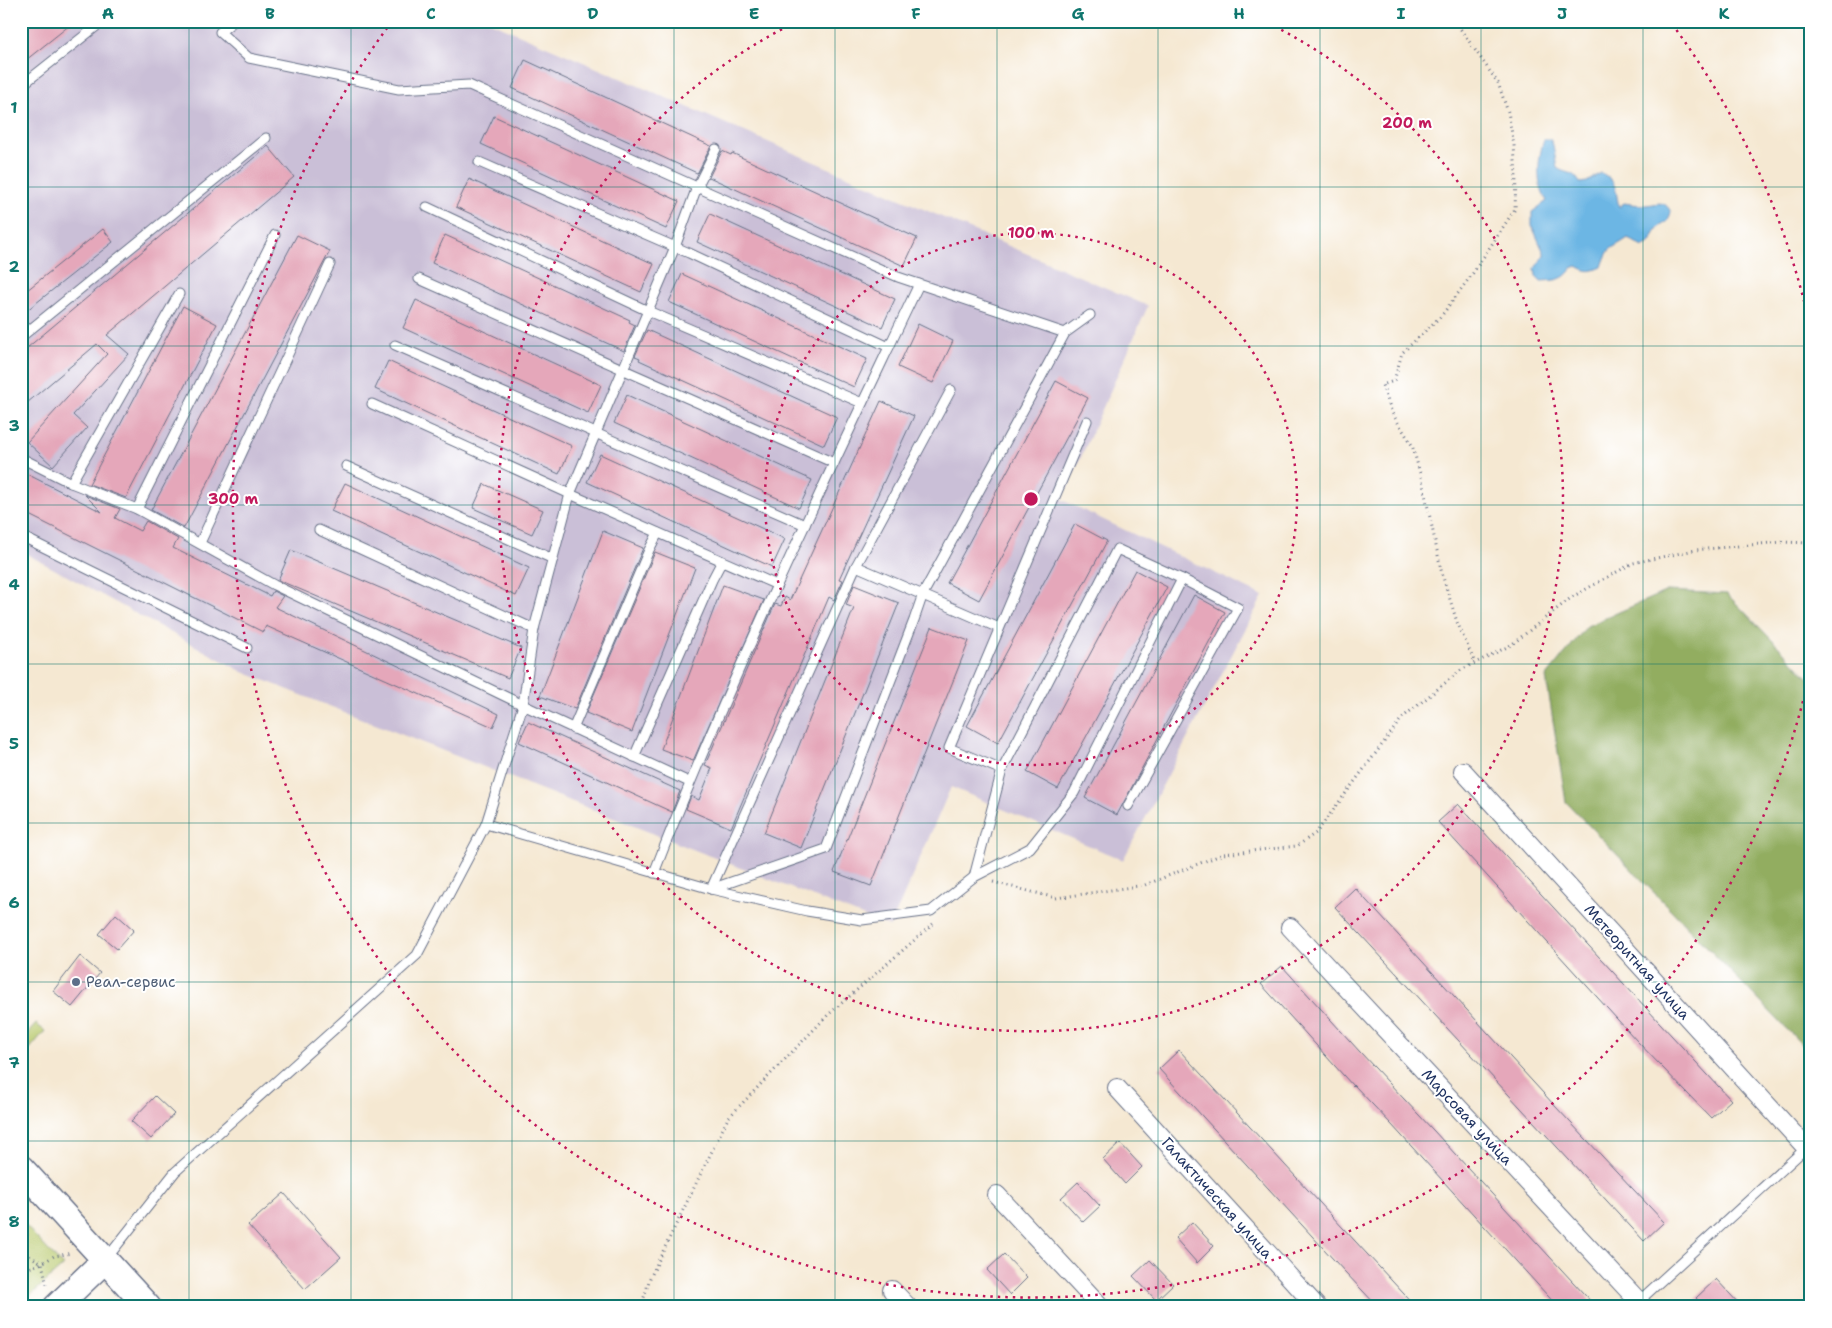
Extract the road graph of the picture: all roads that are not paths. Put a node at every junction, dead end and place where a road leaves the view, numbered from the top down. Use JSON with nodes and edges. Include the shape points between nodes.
{"nodes":[{"id":1,"x":103,"y":21,"type":"edge"},
{"id":2,"x":234,"y":21,"type":"edge"},
{"id":3,"x":21,"y":86,"type":"edge"},
{"id":4,"x":266,"y":138,"type":"dead end"},
{"id":5,"x":716,"y":149,"type":"dead end"},
{"id":6,"x":479,"y":162,"type":"dead end"},
{"id":7,"x":697,"y":187,"type":"junction"},
{"id":8,"x":427,"y":207,"type":"dead end"},
{"id":9,"x":275,"y":236,"type":"dead end"},
{"id":10,"x":675,"y":247,"type":"junction"},
{"id":11,"x":330,"y":264,"type":"dead end"},
{"id":12,"x":419,"y":279,"type":"dead end"},
{"id":13,"x":919,"y":284,"type":"junction"},
{"id":14,"x":179,"y":294,"type":"dead end"},
{"id":15,"x":648,"y":311,"type":"junction"},
{"id":16,"x":1090,"y":315,"type":"dead end"},
{"id":17,"x":1065,"y":333,"type":"junction"},
{"id":18,"x":21,"y":337,"type":"edge"},
{"id":19,"x":395,"y":346,"type":"dead end"},
{"id":20,"x":889,"y":347,"type":"junction"},
{"id":21,"x":622,"y":371,"type":"junction"},
{"id":22,"x":951,"y":390,"type":"dead end"},
{"id":23,"x":862,"y":403,"type":"junction"},
{"id":24,"x":372,"y":404,"type":"dead end"},
{"id":25,"x":1087,"y":422,"type":"dead end"},
{"id":26,"x":596,"y":433,"type":"junction"},
{"id":27,"x":21,"y":458,"type":"edge"},
{"id":28,"x":834,"y":463,"type":"junction"},
{"id":29,"x":346,"y":466,"type":"dead end"},
{"id":30,"x":71,"y":483,"type":"junction"},
{"id":31,"x":570,"y":494,"type":"junction"},
{"id":32,"x":137,"y":509,"type":"junction"},
{"id":33,"x":805,"y":525,"type":"junction"},
{"id":34,"x":319,"y":530,"type":"dead end"},
{"id":35,"x":658,"y":533,"type":"junction"},
{"id":36,"x":21,"y":536,"type":"edge"},
{"id":37,"x":200,"y":543,"type":"junction"},
{"id":38,"x":553,"y":559,"type":"junction"},
{"id":39,"x":722,"y":561,"type":"junction"},
{"id":40,"x":856,"y":566,"type":"junction"},
{"id":41,"x":1182,"y":579,"type":"junction"},
{"id":42,"x":777,"y":585,"type":"junction"},
{"id":43,"x":923,"y":594,"type":"junction"},
{"id":44,"x":999,"y":628,"type":"junction"},
{"id":45,"x":534,"y":629,"type":"junction"},
{"id":46,"x":247,"y":648,"type":"dead end"},
{"id":47,"x":523,"y":706,"type":"junction"},
{"id":48,"x":573,"y":729,"type":"junction"},
{"id":49,"x":634,"y":757,"type":"junction"},
{"id":50,"x":1002,"y":770,"type":"junction"},
{"id":51,"x":1463,"y":771,"type":"dead end"},
{"id":52,"x":689,"y":782,"type":"junction"},
{"id":53,"x":1128,"y":806,"type":"dead end"},
{"id":54,"x":486,"y":824,"type":"junction"},
{"id":55,"x":654,"y":872,"type":"junction"},
{"id":56,"x":974,"y":877,"type":"junction"},
{"id":57,"x":711,"y":889,"type":"junction"},
{"id":58,"x":1290,"y":927,"type":"dead end"},
{"id":59,"x":1117,"y":1088,"type":"dead end"},
{"id":60,"x":1808,"y":1150,"type":"edge"},
{"id":61,"x":21,"y":1168,"type":"edge"},
{"id":62,"x":997,"y":1196,"type":"dead end"},
{"id":63,"x":98,"y":1252,"type":"junction"},
{"id":64,"x":892,"y":1290,"type":"dead end"},
{"id":65,"x":52,"y":1298,"type":"edge"},
{"id":66,"x":1642,"y":1304,"type":"edge"},
{"id":67,"x":148,"y":1307,"type":"edge"},
{"id":68,"x":908,"y":1307,"type":"edge"},
{"id":69,"x":1101,"y":1307,"type":"edge"},
{"id":70,"x":1317,"y":1307,"type":"edge"}],
"edges":[{"from":1,"to":3,"type":"lane"},
{"from":2,"to":7,"type":"lane","via":[[220,32],[249,58],[399,89],[469,85]]},
{"from":4,"to":18,"type":"lane"},
{"from":5,"to":7,"type":"lane"},
{"from":6,"to":10,"type":"lane"},
{"from":7,"to":10,"type":"lane"},
{"from":7,"to":13,"type":"lane"},
{"from":8,"to":15,"type":"lane"},
{"from":9,"to":32,"type":"lane"},
{"from":10,"to":15,"type":"lane"},
{"from":10,"to":20,"type":"lane"},
{"from":11,"to":37,"type":"lane"},
{"from":12,"to":21,"type":"lane"},
{"from":13,"to":17,"type":"lane"},
{"from":13,"to":20,"type":"lane"},
{"from":14,"to":30,"type":"lane"},
{"from":15,"to":21,"type":"lane"},
{"from":15,"to":23,"type":"lane"},
{"from":16,"to":17,"type":"lane"},
{"from":17,"to":43,"type":"lane"},
{"from":19,"to":26,"type":"lane"},
{"from":20,"to":23,"type":"lane"},
{"from":21,"to":26,"type":"lane"},
{"from":21,"to":28,"type":"lane"},
{"from":22,"to":40,"type":"lane"},
{"from":23,"to":28,"type":"lane"},
{"from":24,"to":31,"type":"lane"},
{"from":25,"to":44,"type":"lane"},
{"from":26,"to":31,"type":"lane"},
{"from":26,"to":33,"type":"lane"},
{"from":27,"to":30,"type":"lane"},
{"from":28,"to":33,"type":"lane"},
{"from":29,"to":38,"type":"lane"},
{"from":30,"to":32,"type":"lane"},
{"from":31,"to":35,"type":"lane"},
{"from":31,"to":38,"type":"lane"},
{"from":32,"to":37,"type":"lane"},
{"from":33,"to":42,"type":"lane"},
{"from":34,"to":45,"type":"lane"},
{"from":35,"to":39,"type":"lane"},
{"from":35,"to":48,"type":"lane"},
{"from":36,"to":46,"type":"lane"},
{"from":37,"to":47,"type":"lane","via":[[274,585]]},
{"from":38,"to":45,"type":"lane"},
{"from":39,"to":42,"type":"lane"},
{"from":39,"to":49,"type":"lane"},
{"from":40,"to":43,"type":"lane"},
{"from":40,"to":57,"type":"lane"},
{"from":41,"to":50,"type":"lane","via":[[1117,549]]},
{"from":41,"to":53,"type":"lane","via":[[1238,608]]},
{"from":41,"to":56,"type":"lane","via":[[1074,794],[1030,848]]},
{"from":42,"to":52,"type":"lane"},
{"from":43,"to":44,"type":"lane"},
{"from":43,"to":57,"type":"lane","via":[[826,848]]},
{"from":44,"to":50,"type":"lane","via":[[949,748]]},
{"from":45,"to":47,"type":"lane"},
{"from":47,"to":48,"type":"lane"},
{"from":47,"to":54,"type":"lane"},
{"from":48,"to":49,"type":"lane"},
{"from":49,"to":52,"type":"lane"},
{"from":50,"to":56,"type":"lane"},
{"from":51,"to":60,"type":"street","name":"Метеоритная улица"},
{"from":52,"to":55,"type":"lane"},
{"from":54,"to":55,"type":"lane"},
{"from":54,"to":63,"type":"lane","via":[[417,955],[175,1172]]},
{"from":55,"to":57,"type":"lane"},
{"from":56,"to":57,"type":"lane","via":[[931,911],[862,920]]},
{"from":58,"to":66,"type":"street","name":"Марсовая улица"},
{"from":59,"to":70,"type":"street","name":"Галактическая улица"},
{"from":60,"to":66,"type":"lane"},
{"from":61,"to":63,"type":"street"},
{"from":62,"to":69,"type":"street"},
{"from":63,"to":65,"type":"street"},
{"from":63,"to":67,"type":"street"},
{"from":64,"to":68,"type":"street"}]}
